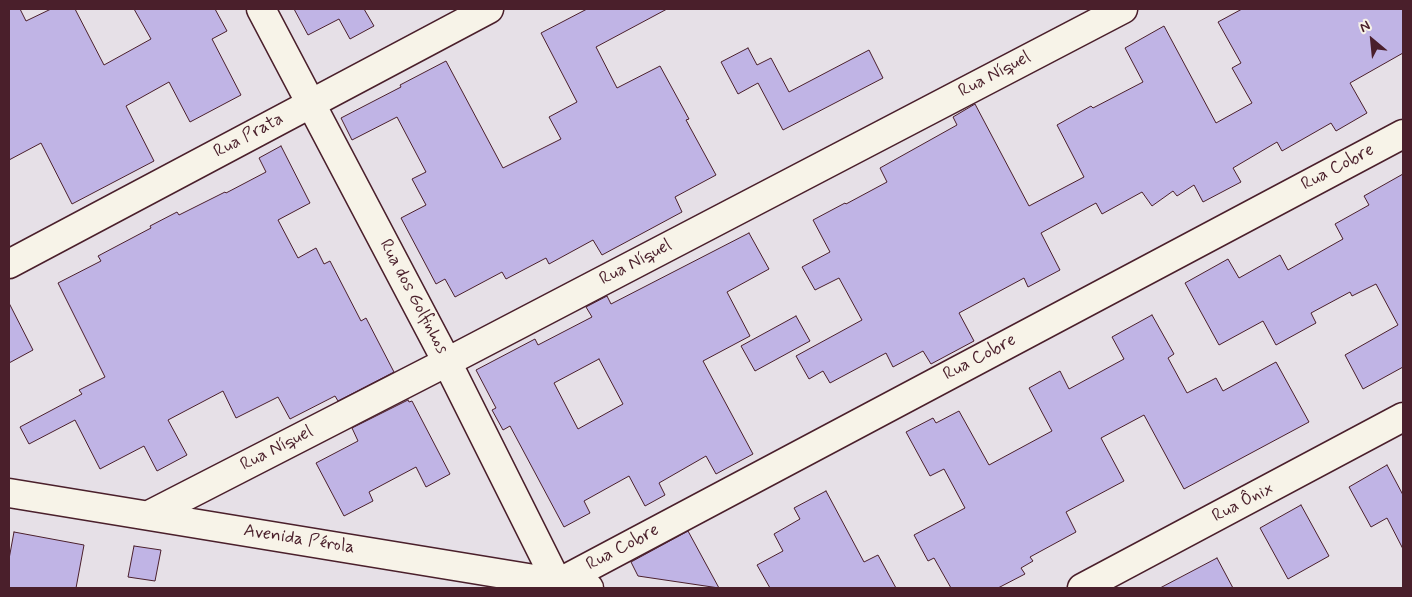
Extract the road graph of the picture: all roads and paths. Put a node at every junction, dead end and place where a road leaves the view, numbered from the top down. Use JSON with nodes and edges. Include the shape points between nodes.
{"nodes":[{"id":1,"x":261,"y":9,"type":"edge"},
{"id":2,"x":489,"y":9,"type":"edge"},
{"id":3,"x":1123,"y":9,"type":"edge"},
{"id":4,"x":311,"y":103,"type":"junction"},
{"id":5,"x":1403,"y":134,"type":"edge"},
{"id":6,"x":9,"y":264,"type":"edge"},
{"id":7,"x":447,"y":362,"type":"junction"},
{"id":8,"x":1403,"y":417,"type":"edge"},
{"id":9,"x":9,"y":494,"type":"edge"},
{"id":10,"x":149,"y":515,"type":"junction"},
{"id":11,"x":559,"y":586,"type":"edge"},
{"id":12,"x":589,"y":588,"type":"edge"},
{"id":13,"x":1082,"y":588,"type":"edge"}],
"edges":[{"from":1,"to":4,"type":"street","name":"Rua dos Golfinhos"},
{"from":2,"to":4,"type":"street","name":"Rua Prata"},
{"from":3,"to":7,"type":"street","name":"Rua Níquel"},
{"from":4,"to":6,"type":"street","name":"Rua Prata"},
{"from":4,"to":7,"type":"street","name":"Rua dos Golfinhos"},
{"from":5,"to":11,"type":"street","name":"Rua Cobre"},
{"from":7,"to":10,"type":"street","name":"Rua Níquel"},
{"from":7,"to":11,"type":"street","name":"Rua dos Golfinhos"},
{"from":8,"to":13,"type":"street","name":"Rua Ônix"},
{"from":9,"to":10,"type":"street","name":"Avenida Pérola"},
{"from":10,"to":11,"type":"street","name":"Avenida Pérola"},
{"from":11,"to":12,"type":"street","name":"Avenida Pérola"}]}
